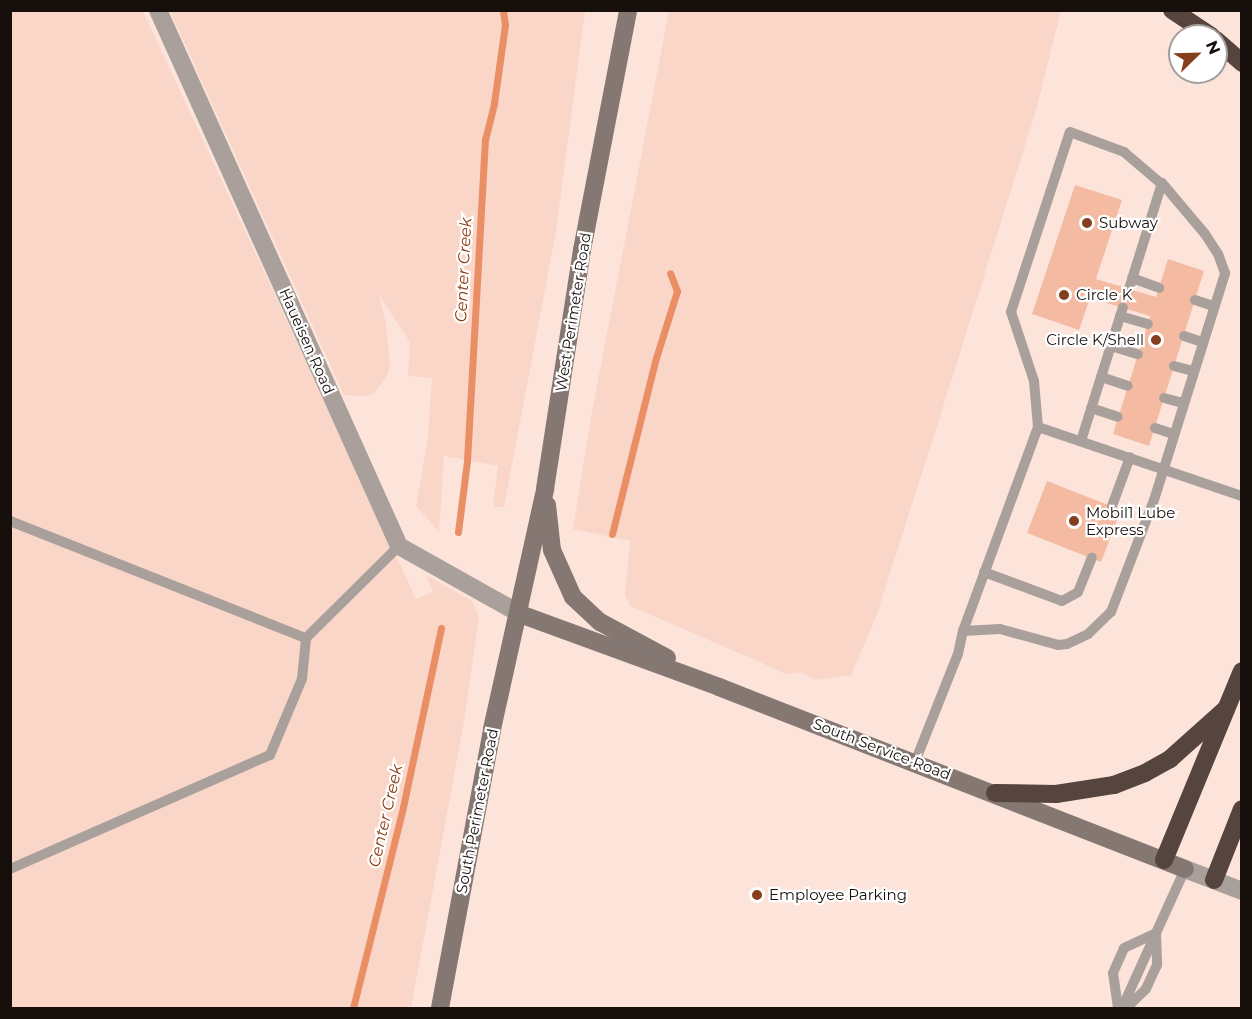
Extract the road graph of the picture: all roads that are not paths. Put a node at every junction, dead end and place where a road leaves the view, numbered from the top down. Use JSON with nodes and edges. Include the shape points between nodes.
{"nodes":[{"id":1,"x":158,"y":10,"type":"edge"},
{"id":2,"x":628,"y":10,"type":"edge"},
{"id":3,"x":1172,"y":10,"type":"edge"},
{"id":4,"x":1193,"y":24,"type":"edge"},
{"id":5,"x":1228,"y":51,"type":"edge"},
{"id":6,"x":1242,"y":63,"type":"edge"},
{"id":7,"x":1162,"y":183,"type":"junction"},
{"id":8,"x":1180,"y":205,"type":"dead end"},
{"id":9,"x":1159,"y":288,"type":"dead end"},
{"id":10,"x":1195,"y":300,"type":"dead end"},
{"id":11,"x":1214,"y":306,"type":"junction"},
{"id":12,"x":1148,"y":324,"type":"dead end"},
{"id":13,"x":1184,"y":336,"type":"dead end"},
{"id":14,"x":1203,"y":342,"type":"junction"},
{"id":15,"x":1111,"y":346,"type":"junction"},
{"id":16,"x":1138,"y":354,"type":"dead end"},
{"id":17,"x":1174,"y":366,"type":"dead end"},
{"id":18,"x":1193,"y":372,"type":"junction"},
{"id":19,"x":1101,"y":377,"type":"junction"},
{"id":20,"x":1128,"y":386,"type":"dead end"},
{"id":21,"x":1164,"y":398,"type":"dead end"},
{"id":22,"x":1183,"y":404,"type":"junction"},
{"id":23,"x":1091,"y":408,"type":"junction"},
{"id":24,"x":1119,"y":417,"type":"dead end"},
{"id":25,"x":1038,"y":427,"type":"junction"},
{"id":26,"x":1155,"y":428,"type":"dead end"},
{"id":27,"x":1174,"y":434,"type":"junction"},
{"id":28,"x":1081,"y":441,"type":"junction"},
{"id":29,"x":1130,"y":457,"type":"junction"},
{"id":30,"x":1163,"y":468,"type":"junction"},
{"id":31,"x":545,"y":489,"type":"junction"},
{"id":32,"x":1242,"y":496,"type":"edge"},
{"id":33,"x":1112,"y":506,"type":"dead end"},
{"id":34,"x":10,"y":521,"type":"edge"},
{"id":35,"x":399,"y":546,"type":"junction"},
{"id":36,"x":1092,"y":558,"type":"dead end"},
{"id":37,"x":984,"y":573,"type":"junction"},
{"id":38,"x":520,"y":614,"type":"junction"},
{"id":39,"x":963,"y":631,"type":"junction"},
{"id":40,"x":306,"y":638,"type":"junction"},
{"id":41,"x":1242,"y":671,"type":"edge"},
{"id":42,"x":719,"y":687,"type":"junction"},
{"id":43,"x":1226,"y":709,"type":"junction"},
{"id":44,"x":915,"y":762,"type":"junction"},
{"id":45,"x":995,"y":793,"type":"junction"},
{"id":46,"x":1242,"y":809,"type":"edge"},
{"id":47,"x":1164,"y":860,"type":"junction"},
{"id":48,"x":10,"y":869,"type":"edge"},
{"id":49,"x":1185,"y":869,"type":"junction"},
{"id":50,"x":1214,"y":880,"type":"junction"},
{"id":51,"x":1242,"y":891,"type":"edge"},
{"id":52,"x":1156,"y":933,"type":"junction"},
{"id":53,"x":440,"y":1008,"type":"edge"},
{"id":54,"x":1122,"y":1008,"type":"edge"}],
"edges":[{"from":1,"to":35,"type":"street","name":"Haueisen Road"},
{"from":2,"to":31,"type":"street","name":"West Perimeter Road","via":[[582,250]]},
{"from":3,"to":4,"type":"highway"},
{"from":5,"to":6,"type":"highway"},
{"from":7,"to":8,"type":"lane"},
{"from":7,"to":9,"type":"lane","via":[[1130,284]]},
{"from":7,"to":11,"type":"lane","via":[[1218,254],[1225,273]]},
{"from":7,"to":25,"type":"lane","via":[[1124,152],[1070,132],[1011,312],[1034,381]]},
{"from":10,"to":11,"type":"lane"},
{"from":11,"to":14,"type":"lane"},
{"from":12,"to":15,"type":"lane","via":[[1121,311]]},
{"from":13,"to":14,"type":"lane"},
{"from":14,"to":18,"type":"lane"},
{"from":15,"to":16,"type":"lane"},
{"from":15,"to":19,"type":"lane"},
{"from":17,"to":18,"type":"lane"},
{"from":18,"to":22,"type":"lane"},
{"from":19,"to":20,"type":"lane"},
{"from":19,"to":23,"type":"lane"},
{"from":21,"to":22,"type":"lane"},
{"from":22,"to":27,"type":"lane"},
{"from":23,"to":24,"type":"lane"},
{"from":23,"to":28,"type":"lane"},
{"from":25,"to":28,"type":"lane"},
{"from":25,"to":37,"type":"lane"},
{"from":26,"to":27,"type":"lane"},
{"from":27,"to":30,"type":"lane"},
{"from":28,"to":29,"type":"lane"},
{"from":29,"to":30,"type":"lane"},
{"from":29,"to":33,"type":"lane"},
{"from":30,"to":32,"type":"lane"},
{"from":30,"to":39,"type":"lane","via":[[1111,612],[1095,628],[1077,641],[1058,645],[1000,629]]},
{"from":31,"to":38,"type":"street","name":"West Perimeter Road"},
{"from":31,"to":42,"type":"street","via":[[552,550],[573,597],[600,622]]},
{"from":34,"to":40,"type":"lane"},
{"from":35,"to":38,"type":"street"},
{"from":35,"to":40,"type":"lane"},
{"from":36,"to":37,"type":"lane","via":[[1078,592],[1062,601]]},
{"from":37,"to":39,"type":"lane"},
{"from":38,"to":42,"type":"street","name":"South Service Road"},
{"from":38,"to":53,"type":"street","name":"South Perimeter Road","via":[[492,729]]},
{"from":39,"to":44,"type":"lane","via":[[958,654]]},
{"from":40,"to":48,"type":"lane","via":[[302,679],[270,756]]},
{"from":41,"to":43,"type":"highway"},
{"from":42,"to":44,"type":"street","name":"South Service Road"},
{"from":43,"to":45,"type":"highway","via":[[1170,759],[1114,785],[1056,794]]},
{"from":43,"to":47,"type":"highway"},
{"from":44,"to":45,"type":"street","name":"South Service Road"},
{"from":45,"to":47,"type":"street","name":"South Service Road"},
{"from":46,"to":50,"type":"highway"},
{"from":47,"to":49,"type":"street","name":"South Service Road"},
{"from":49,"to":50,"type":"street","name":"South Service Road"},
{"from":49,"to":52,"type":"lane"},
{"from":50,"to":51,"type":"street","name":"South Service Road"},
{"from":52,"to":54,"type":"lane"},
{"from":52,"to":54,"type":"lane","via":[[1124,948],[1113,973]]}]}
